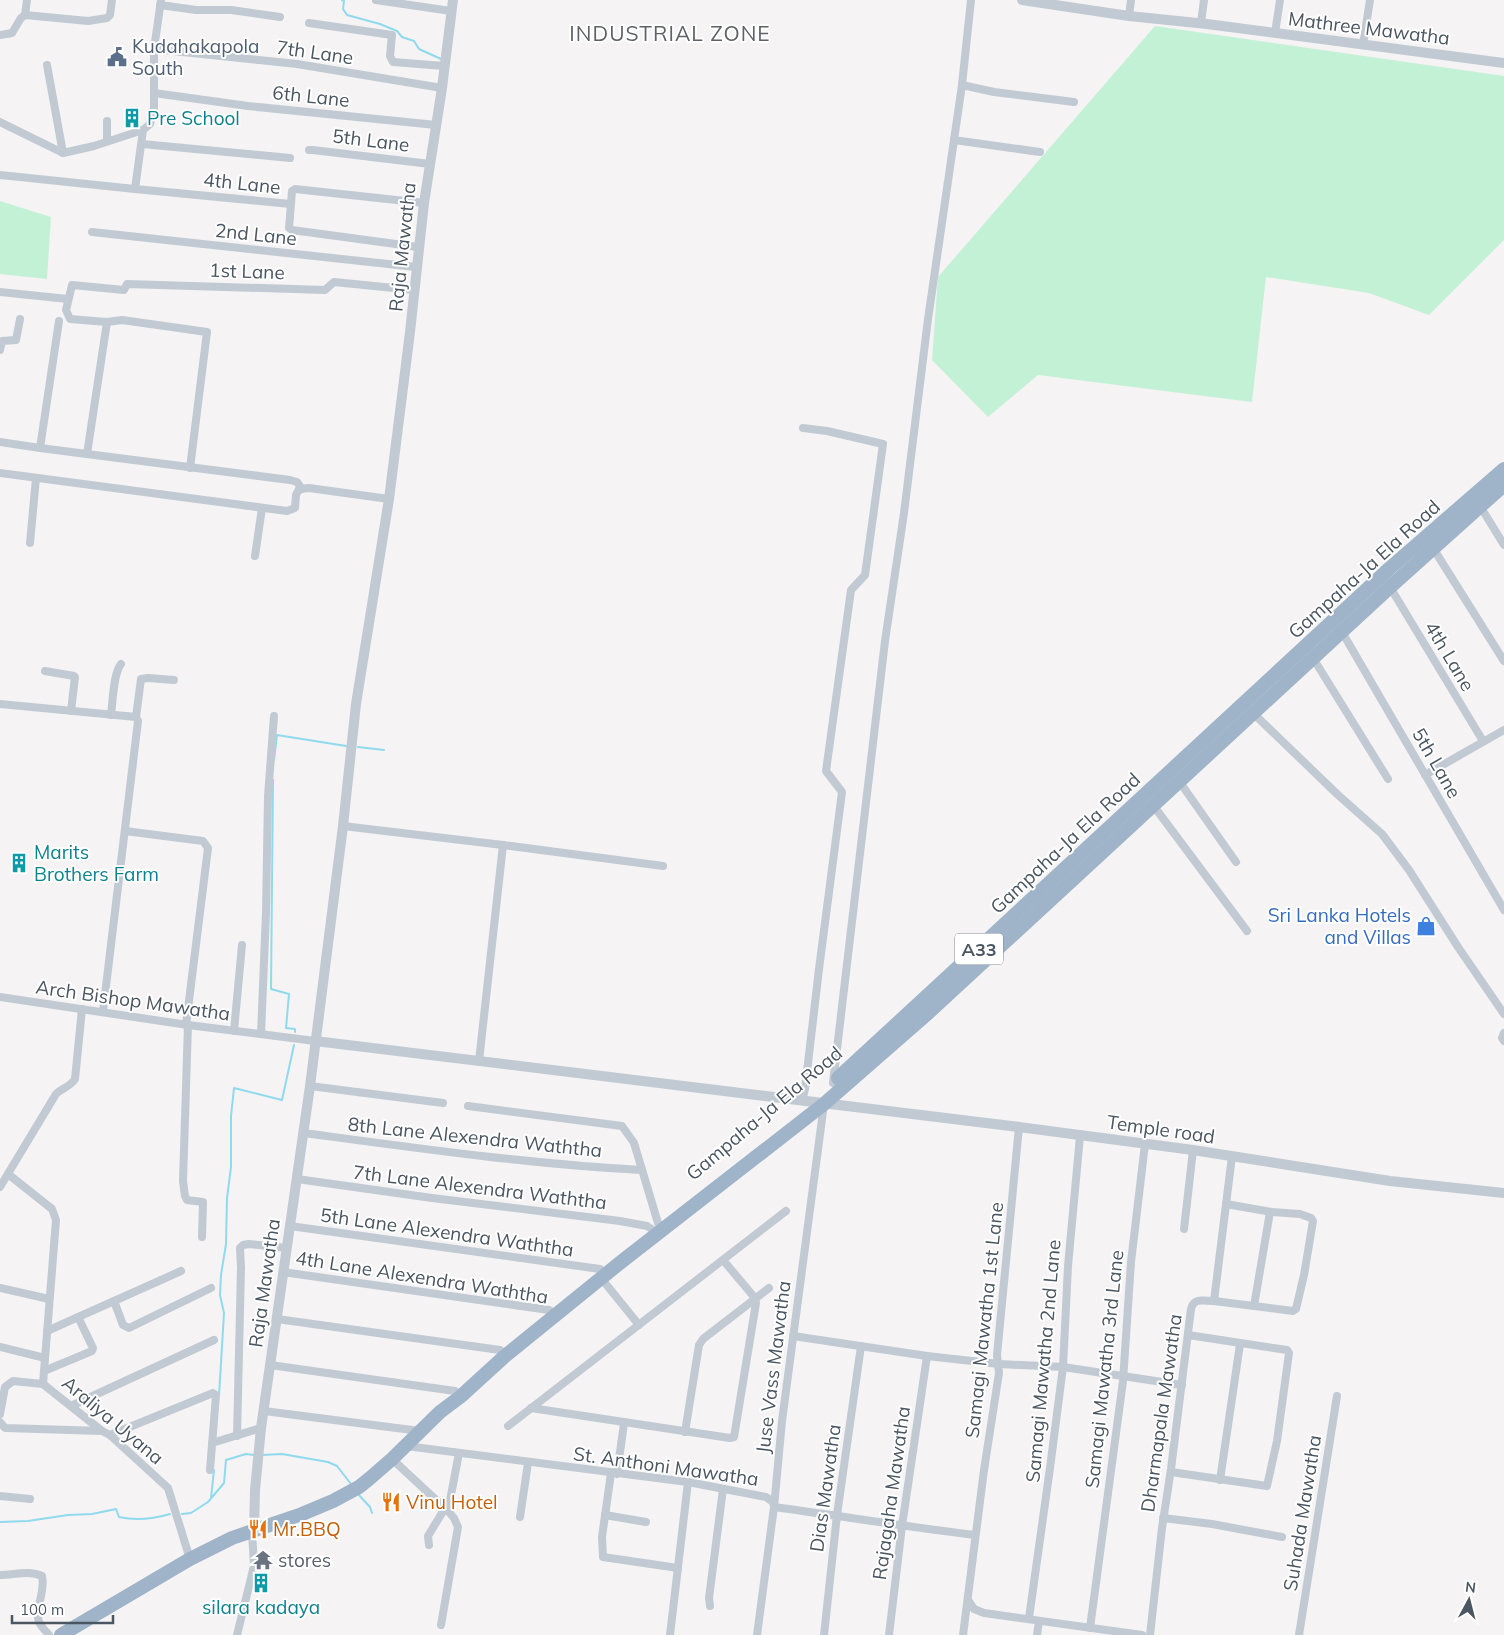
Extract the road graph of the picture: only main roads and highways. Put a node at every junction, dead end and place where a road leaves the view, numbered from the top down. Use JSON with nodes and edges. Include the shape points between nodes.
{"nodes":[{"id":1,"x":1504,"y":469,"type":"edge"},
{"id":2,"x":1504,"y":485,"type":"edge"},
{"id":3,"x":813,"y":1102,"type":"junction"},
{"id":4,"x":553,"y":1312,"type":"junction"},
{"id":5,"x":440,"y":1412,"type":"junction"},
{"id":6,"x":61,"y":1635,"type":"edge"}],
"edges":[{"from":1,"to":3,"type":"highway","name":"Gampaha-Ja Ela Road","number":"A33","via":[[1390,568]]},
{"from":2,"to":3,"type":"highway","name":"Gampaha-Ja Ela Road","number":"A33","via":[[927,1014]]},
{"from":3,"to":4,"type":"highway","name":"Gampaha-Ja Ela Road","number":"A33"},
{"from":4,"to":5,"type":"highway","name":"Gampaha-Ja Ela Road","number":"A33"},
{"from":4,"to":5,"type":"highway","name":"Gampaha-Ja Ela Road","number":"A33","via":[[500,1350],[455,1391]]},
{"from":5,"to":6,"type":"highway","name":"Gampaha-Ja Ela Road","number":"A33","via":[[359,1487],[302,1514],[232,1538]]}]}
